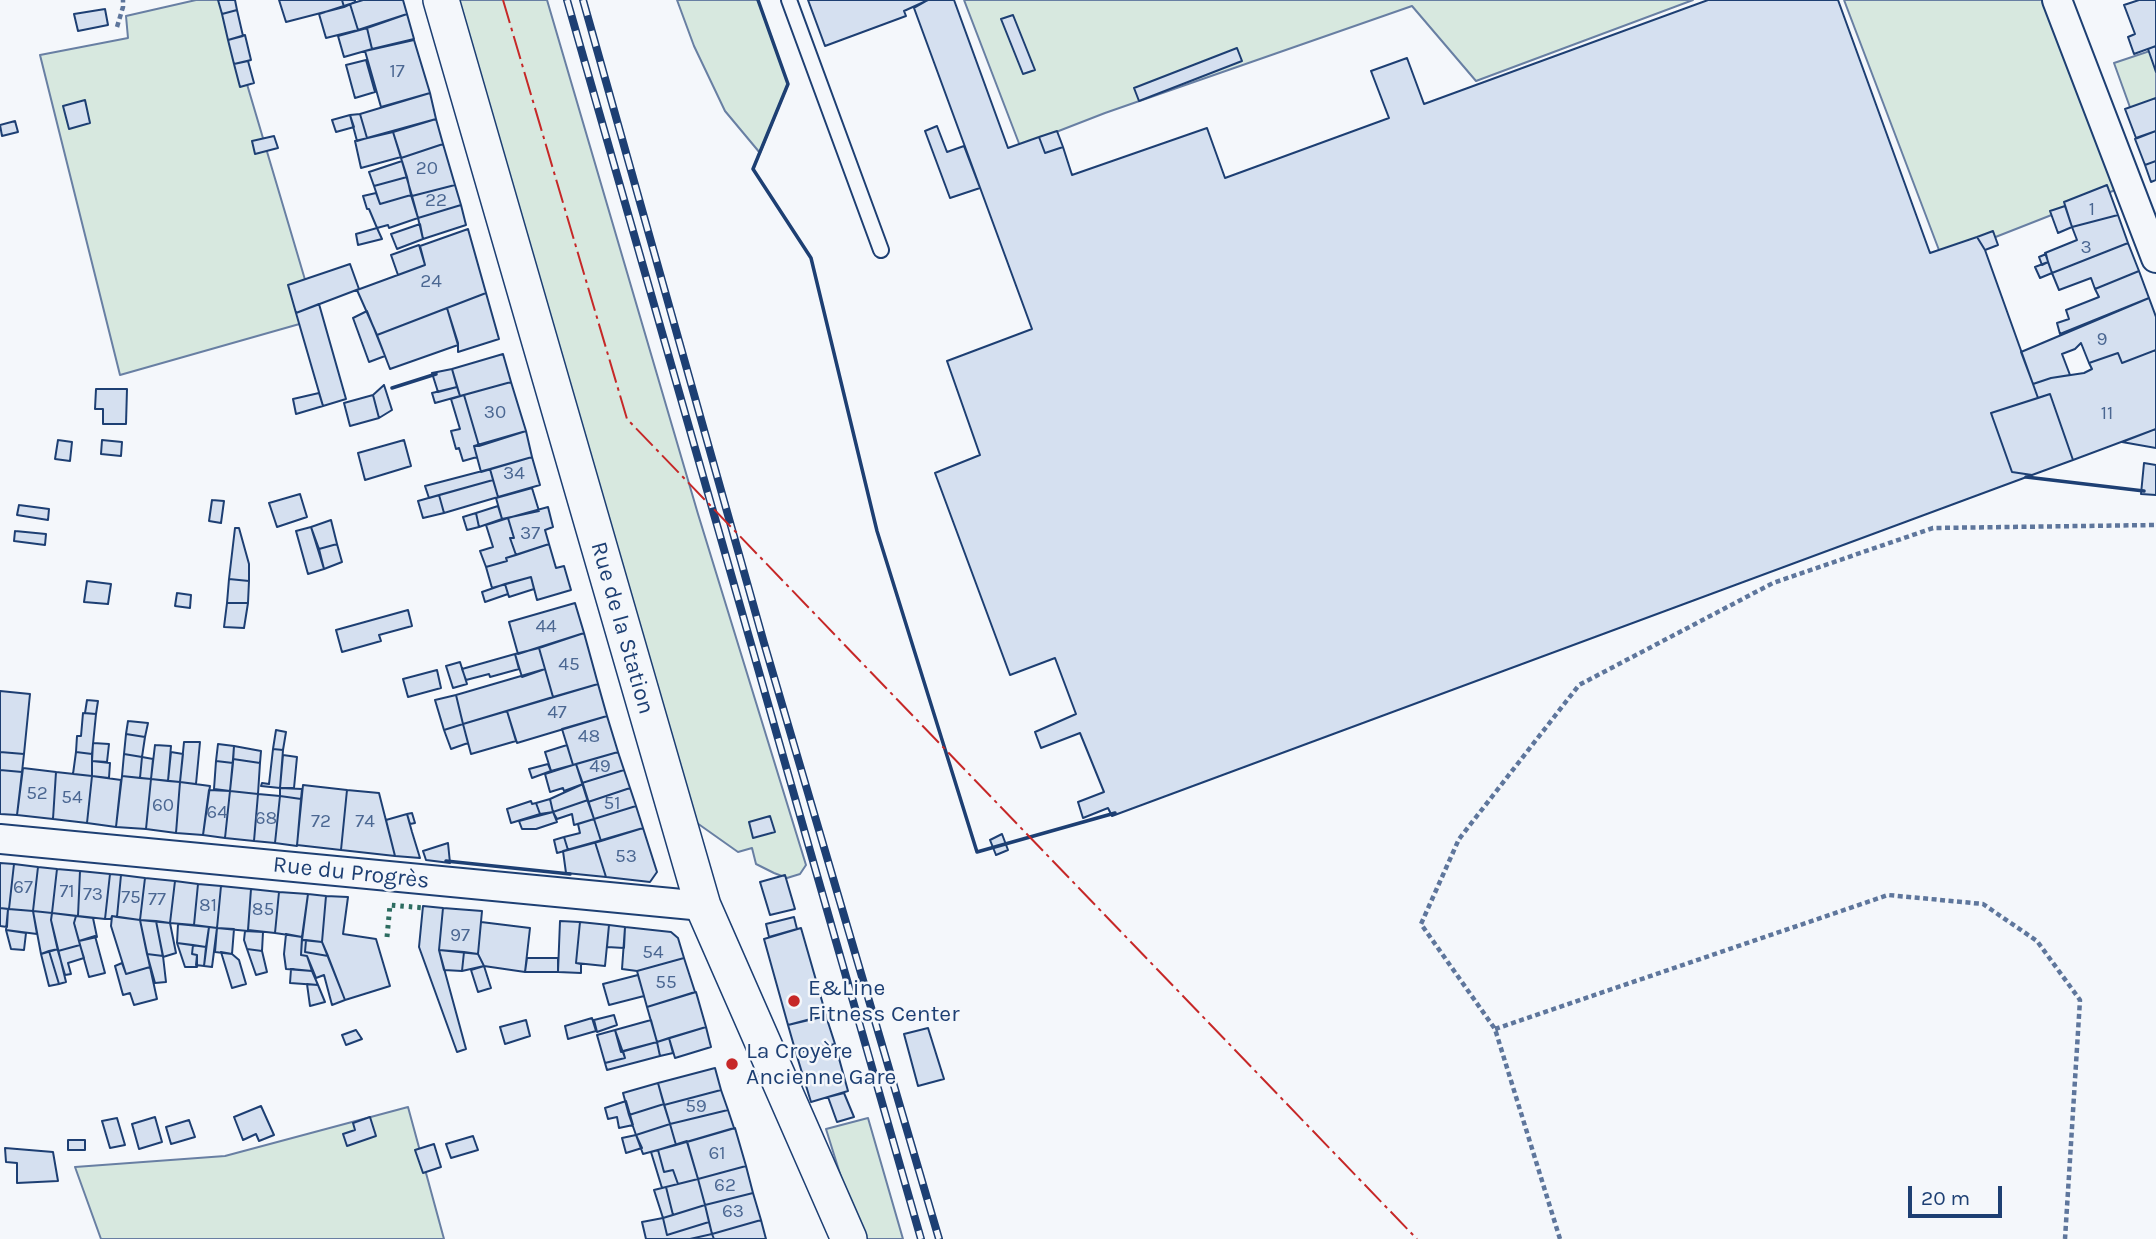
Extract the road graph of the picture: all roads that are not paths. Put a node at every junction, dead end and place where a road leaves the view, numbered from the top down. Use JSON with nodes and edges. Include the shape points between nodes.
{"nodes":[{"id":1,"x":441,"y":0,"type":"edge"},
{"id":2,"x":789,"y":0,"type":"edge"},
{"id":3,"x":2057,"y":0,"type":"edge"},
{"id":4,"x":881,"y":250,"type":"dead end"},
{"id":5,"x":2156,"y":258,"type":"edge"},
{"id":6,"x":0,"y":839,"type":"edge"},
{"id":7,"x":703,"y":906,"type":"junction"},
{"id":8,"x":849,"y":1239,"type":"edge"}],
"edges":[{"from":1,"to":7,"type":"street","name":"Rue de la Station"},
{"from":2,"to":4,"type":"lane"},
{"from":3,"to":5,"type":"street"},
{"from":6,"to":7,"type":"street","name":"Rue du Progrès"},
{"from":7,"to":8,"type":"street","name":"Rue de la Station"}]}
